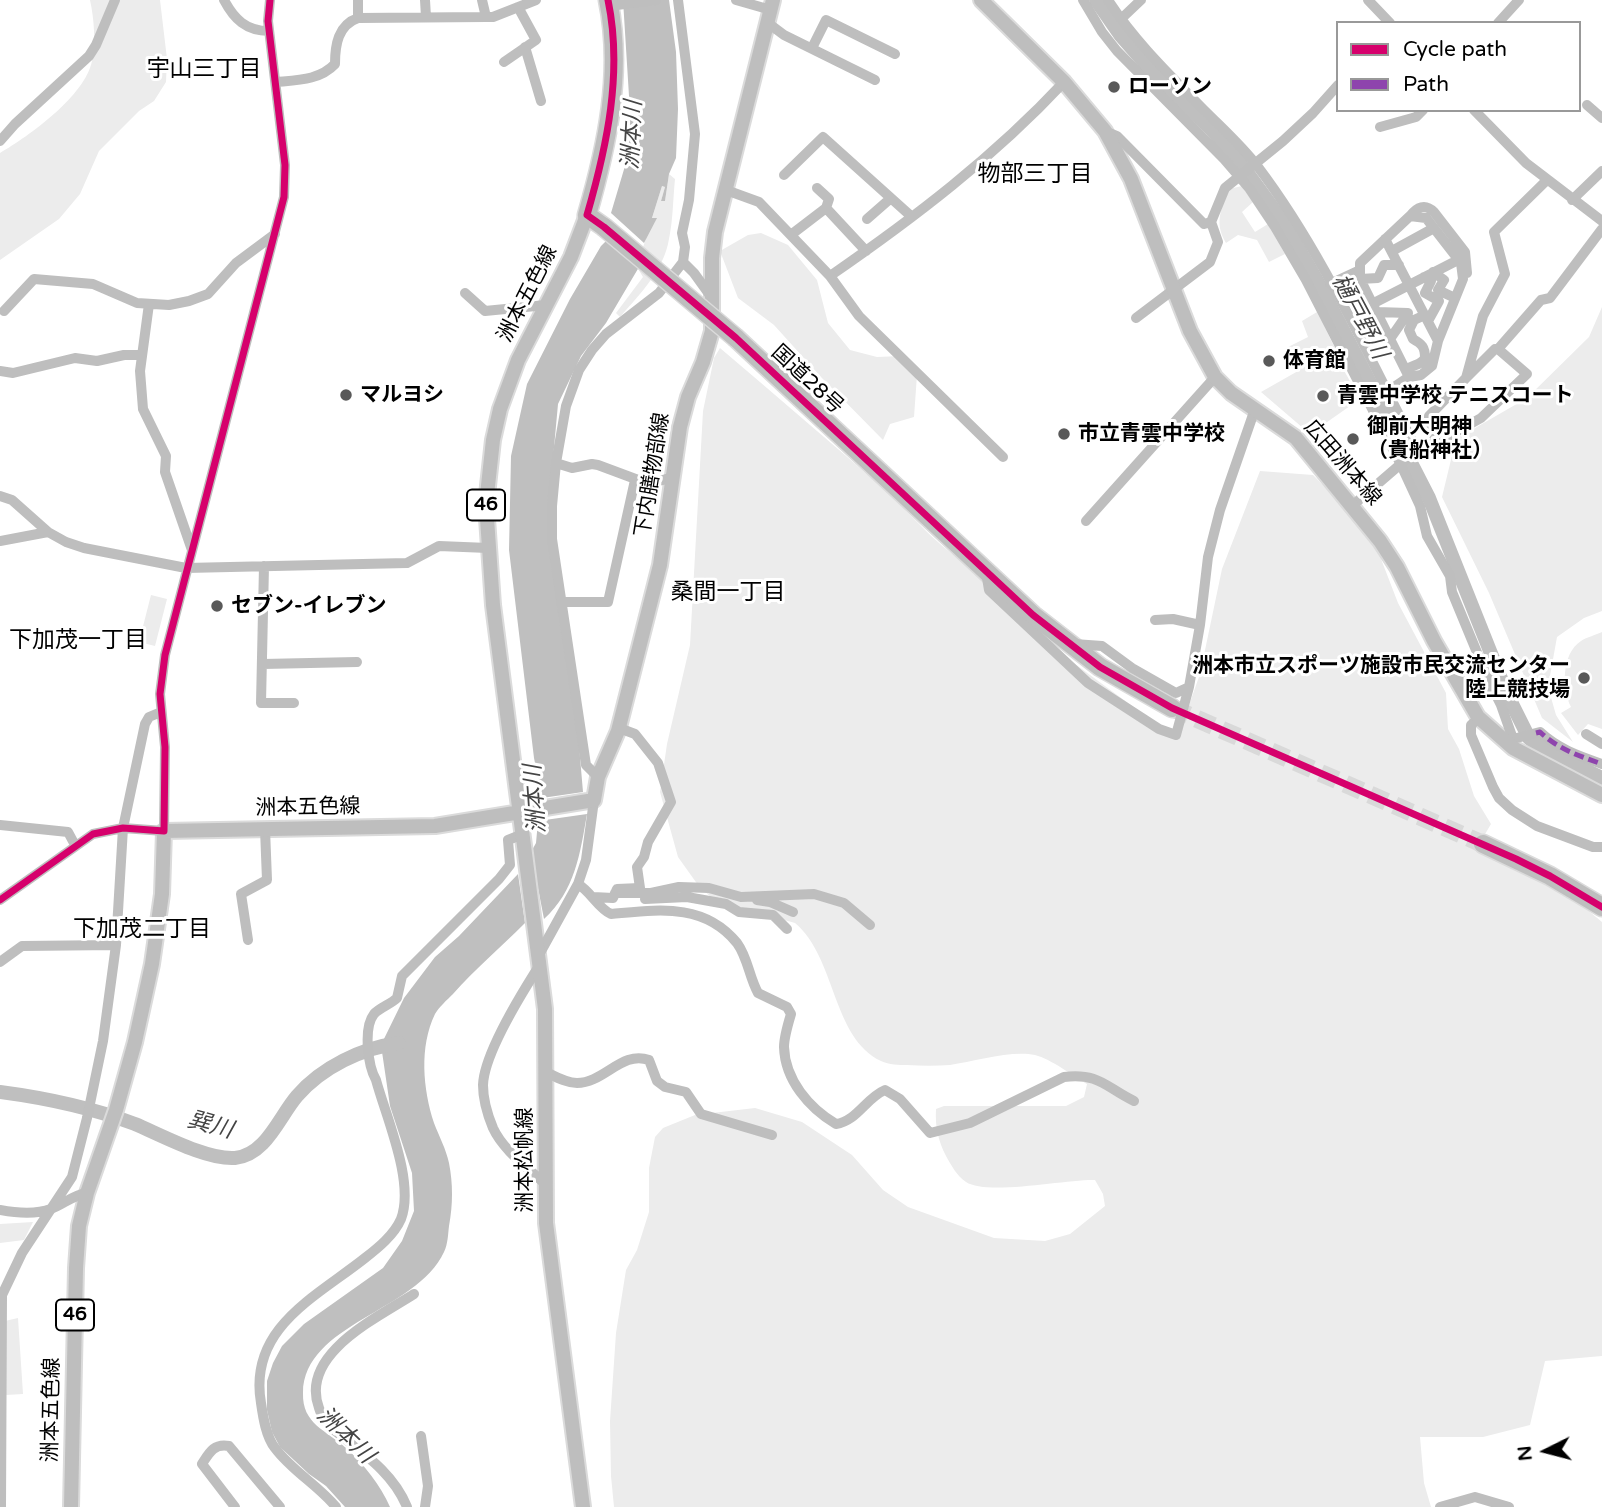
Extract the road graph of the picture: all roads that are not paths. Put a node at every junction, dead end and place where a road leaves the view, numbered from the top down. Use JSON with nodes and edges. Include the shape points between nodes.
{"nodes":[{"id":1,"x":115,"y":0,"type":"edge"},
{"id":2,"x":224,"y":0,"type":"edge"},
{"id":3,"x":270,"y":0,"type":"edge"},
{"id":4,"x":358,"y":0,"type":"edge"},
{"id":5,"x":425,"y":0,"type":"edge"},
{"id":6,"x":482,"y":0,"type":"edge"},
{"id":7,"x":536,"y":0,"type":"edge"},
{"id":8,"x":656,"y":0,"type":"edge"},
{"id":9,"x":678,"y":0,"type":"edge"},
{"id":10,"x":736,"y":0,"type":"edge"},
{"id":11,"x":981,"y":0,"type":"edge"},
{"id":12,"x":1083,"y":0,"type":"edge"},
{"id":13,"x":1141,"y":0,"type":"edge"},
{"id":14,"x":1368,"y":0,"type":"edge"},
{"id":15,"x":1519,"y":0,"type":"edge"},
{"id":16,"x":1110,"y":1,"type":"edge"},
{"id":17,"x":608,"y":3,"type":"edge"},
{"id":18,"x":518,"y":7,"type":"junction"},
{"id":19,"x":771,"y":11,"type":"edge"},
{"id":20,"x":426,"y":17,"type":"junction"},
{"id":21,"x":486,"y":17,"type":"junction"},
{"id":22,"x":358,"y":18,"type":"junction"},
{"id":23,"x":1121,"y":19,"type":"junction"},
{"id":24,"x":1388,"y":21,"type":"edge"},
{"id":25,"x":1500,"y":21,"type":"edge"},
{"id":26,"x":269,"y":31,"type":"junction"},
{"id":27,"x":525,"y":47,"type":"junction"},
{"id":28,"x":812,"y":48,"type":"junction"},
{"id":29,"x":895,"y":54,"type":"dead end"},
{"id":30,"x":504,"y":62,"type":"dead end"},
{"id":31,"x":876,"y":80,"type":"dead end"},
{"id":32,"x":276,"y":82,"type":"junction"},
{"id":33,"x":1064,"y":82,"type":"junction"},
{"id":34,"x":1336,"y":87,"type":"edge"},
{"id":35,"x":541,"y":101,"type":"dead end"},
{"id":36,"x":1587,"y":105,"type":"dead end"},
{"id":37,"x":1421,"y":112,"type":"edge"},
{"id":38,"x":1476,"y":112,"type":"edge"},
{"id":39,"x":1602,"y":118,"type":"edge"},
{"id":40,"x":1380,"y":127,"type":"dead end"},
{"id":41,"x":1105,"y":131,"type":"junction"},
{"id":42,"x":0,"y":141,"type":"edge"},
{"id":43,"x":1255,"y":163,"type":"junction"},
{"id":44,"x":1602,"y":171,"type":"edge"},
{"id":45,"x":784,"y":175,"type":"dead end"},
{"id":46,"x":1238,"y":177,"type":"junction"},
{"id":47,"x":1547,"y":180,"type":"junction"},
{"id":48,"x":817,"y":188,"type":"dead end"},
{"id":49,"x":726,"y":190,"type":"junction"},
{"id":50,"x":891,"y":198,"type":"junction"},
{"id":51,"x":1573,"y":200,"type":"junction"},
{"id":52,"x":826,"y":208,"type":"junction"},
{"id":53,"x":587,"y":215,"type":"junction"},
{"id":54,"x":1410,"y":216,"type":"junction"},
{"id":55,"x":912,"y":217,"type":"junction"},
{"id":56,"x":867,"y":219,"type":"dead end"},
{"id":57,"x":1602,"y":221,"type":"edge"},
{"id":58,"x":1211,"y":222,"type":"junction"},
{"id":59,"x":1434,"y":228,"type":"junction"},
{"id":60,"x":1602,"y":229,"type":"edge"},
{"id":61,"x":275,"y":234,"type":"junction"},
{"id":62,"x":792,"y":234,"type":"junction"},
{"id":63,"x":1385,"y":239,"type":"junction"},
{"id":64,"x":866,"y":251,"type":"junction"},
{"id":65,"x":1392,"y":251,"type":"junction"},
{"id":66,"x":1458,"y":260,"type":"junction"},
{"id":67,"x":682,"y":262,"type":"junction"},
{"id":68,"x":1399,"y":265,"type":"junction"},
{"id":69,"x":1360,"y":274,"type":"junction"},
{"id":70,"x":1429,"y":275,"type":"junction"},
{"id":71,"x":830,"y":276,"type":"junction"},
{"id":72,"x":1462,"y":280,"type":"junction"},
{"id":73,"x":1330,"y":284,"type":"junction"},
{"id":74,"x":1409,"y":285,"type":"junction"},
{"id":75,"x":1174,"y":288,"type":"junction"},
{"id":76,"x":465,"y":293,"type":"dead end"},
{"id":77,"x":712,"y":298,"type":"junction"},
{"id":78,"x":1455,"y":298,"type":"junction"},
{"id":79,"x":149,"y":304,"type":"junction"},
{"id":80,"x":546,"y":305,"type":"junction"},
{"id":81,"x":1375,"y":308,"type":"junction"},
{"id":82,"x":4,"y":311,"type":"dead end"},
{"id":83,"x":1136,"y":318,"type":"dead end"},
{"id":84,"x":1426,"y":318,"type":"junction"},
{"id":85,"x":1476,"y":336,"type":"junction"},
{"id":86,"x":1390,"y":339,"type":"junction"},
{"id":87,"x":1438,"y":341,"type":"junction"},
{"id":88,"x":1497,"y":349,"type":"junction"},
{"id":89,"x":141,"y":355,"type":"junction"},
{"id":90,"x":0,"y":371,"type":"edge"},
{"id":91,"x":1408,"y":373,"type":"junction"},
{"id":92,"x":1215,"y":377,"type":"junction"},
{"id":93,"x":1466,"y":378,"type":"junction"},
{"id":94,"x":1387,"y":392,"type":"junction"},
{"id":95,"x":1255,"y":409,"type":"junction"},
{"id":96,"x":1440,"y":441,"type":"junction"},
{"id":97,"x":1417,"y":450,"type":"junction"},
{"id":98,"x":1003,"y":457,"type":"dead end"},
{"id":99,"x":556,"y":463,"type":"junction"},
{"id":100,"x":1401,"y":465,"type":"junction"},
{"id":101,"x":673,"y":477,"type":"junction"},
{"id":102,"x":635,"y":480,"type":"junction"},
{"id":103,"x":0,"y":496,"type":"edge"},
{"id":104,"x":1352,"y":506,"type":"junction"},
{"id":105,"x":1086,"y":522,"type":"dead end"},
{"id":106,"x":48,"y":532,"type":"junction"},
{"id":107,"x":0,"y":541,"type":"edge"},
{"id":108,"x":488,"y":548,"type":"junction"},
{"id":109,"x":191,"y":550,"type":"junction"},
{"id":110,"x":264,"y":566,"type":"junction"},
{"id":111,"x":186,"y":568,"type":"junction"},
{"id":112,"x":986,"y":571,"type":"junction"},
{"id":113,"x":561,"y":602,"type":"junction"},
{"id":114,"x":1155,"y":620,"type":"dead end"},
{"id":115,"x":1200,"y":625,"type":"junction"},
{"id":116,"x":1068,"y":643,"type":"junction"},
{"id":117,"x":357,"y":662,"type":"dead end"},
{"id":118,"x":263,"y":664,"type":"junction"},
{"id":119,"x":1189,"y":687,"type":"junction"},
{"id":120,"x":1491,"y":687,"type":"junction"},
{"id":121,"x":1468,"y":701,"type":"junction"},
{"id":122,"x":294,"y":704,"type":"dead end"},
{"id":123,"x":1172,"y":708,"type":"tunnel mouth"},
{"id":124,"x":161,"y":712,"type":"junction"},
{"id":125,"x":1479,"y":718,"type":"junction"},
{"id":126,"x":619,"y":728,"type":"junction"},
{"id":127,"x":1586,"y":734,"type":"dead end"},
{"id":128,"x":1602,"y":744,"type":"edge"},
{"id":129,"x":1602,"y":764,"type":"edge"},
{"id":130,"x":598,"y":777,"type":"junction"},
{"id":131,"x":1602,"y":794,"type":"edge"},
{"id":132,"x":592,"y":801,"type":"junction"},
{"id":133,"x":527,"y":811,"type":"junction"},
{"id":134,"x":0,"y":825,"type":"edge"},
{"id":135,"x":123,"y":828,"type":"junction"},
{"id":136,"x":265,"y":830,"type":"junction"},
{"id":137,"x":164,"y":831,"type":"junction"},
{"id":138,"x":524,"y":841,"type":"junction"},
{"id":139,"x":1483,"y":844,"type":"tunnel mouth"},
{"id":140,"x":75,"y":845,"type":"junction"},
{"id":141,"x":1602,"y":847,"type":"edge"},
{"id":142,"x":578,"y":884,"type":"junction"},
{"id":143,"x":810,"y":894,"type":"junction"},
{"id":144,"x":614,"y":896,"type":"junction"},
{"id":145,"x":593,"y":897,"type":"junction"},
{"id":146,"x":741,"y":897,"type":"junction"},
{"id":147,"x":0,"y":900,"type":"edge"},
{"id":148,"x":832,"y":907,"type":"dead end"},
{"id":149,"x":1602,"y":907,"type":"edge"},
{"id":150,"x":793,"y":912,"type":"dead end"},
{"id":151,"x":870,"y":925,"type":"dead end"},
{"id":152,"x":788,"y":929,"type":"dead end"},
{"id":153,"x":248,"y":940,"type":"dead end"},
{"id":154,"x":116,"y":945,"type":"junction"},
{"id":155,"x":540,"y":958,"type":"junction"},
{"id":156,"x":0,"y":962,"type":"edge"},
{"id":157,"x":546,"y":1072,"type":"junction"},
{"id":158,"x":1134,"y":1101,"type":"dead end"},
{"id":159,"x":772,"y":1135,"type":"dead end"},
{"id":160,"x":544,"y":1183,"type":"junction"},
{"id":161,"x":87,"y":1194,"type":"junction"},
{"id":162,"x":50,"y":1209,"type":"junction"},
{"id":163,"x":0,"y":1210,"type":"edge"},
{"id":164,"x":414,"y":1294,"type":"dead end"},
{"id":165,"x":1,"y":1295,"type":"edge"},
{"id":166,"x":421,"y":1436,"type":"dead end"},
{"id":167,"x":1,"y":1507,"type":"edge"},
{"id":168,"x":71,"y":1507,"type":"edge"},
{"id":169,"x":235,"y":1507,"type":"edge"},
{"id":170,"x":280,"y":1507,"type":"edge"},
{"id":171,"x":336,"y":1507,"type":"edge"},
{"id":172,"x":407,"y":1507,"type":"edge"},
{"id":173,"x":425,"y":1507,"type":"edge"},
{"id":174,"x":583,"y":1507,"type":"edge"},
{"id":175,"x":1440,"y":1507,"type":"edge"},
{"id":176,"x":1508,"y":1507,"type":"edge"}],
"edges":[{"from":1,"to":42,"type":"street","via":[[89,56]]},
{"from":2,"to":26,"type":"street","via":[[232,16],[252,29]]},
{"from":3,"to":26,"type":"street"},
{"from":4,"to":22,"type":"street"},
{"from":5,"to":20,"type":"street"},
{"from":6,"to":21,"type":"street"},
{"from":7,"to":18,"type":"street"},
{"from":8,"to":17,"type":"street"},
{"from":9,"to":67,"type":"street","via":[[695,134]]},
{"from":10,"to":19,"type":"street"},
{"from":11,"to":33,"type":"main road","name":"広田洲本線"},
{"from":12,"to":46,"type":"street","via":[[1117,51]]},
{"from":13,"to":23,"type":"street"},
{"from":14,"to":24,"type":"street"},
{"from":15,"to":25,"type":"street"},
{"from":16,"to":23,"type":"street"},
{"from":17,"to":53,"type":"highway","via":[[612,103]]},
{"from":18,"to":21,"type":"street"},
{"from":18,"to":27,"type":"street","via":[[536,40]]},
{"from":19,"to":28,"type":"street","via":[[784,35]]},
{"from":19,"to":49,"type":"main road","name":"下内膳物部線"},
{"from":20,"to":21,"type":"street"},
{"from":20,"to":22,"type":"street"},
{"from":22,"to":32,"type":"street","via":[[340,34],[335,64],[328,71],[317,77]]},
{"from":23,"to":43,"type":"street"},
{"from":26,"to":32,"type":"street"},
{"from":27,"to":30,"type":"street"},
{"from":27,"to":35,"type":"street"},
{"from":28,"to":29,"type":"street","via":[[826,20]]},
{"from":28,"to":31,"type":"street"},
{"from":32,"to":61,"type":"street","via":[[285,165],[284,197]]},
{"from":33,"to":41,"type":"main road","name":"広田洲本線"},
{"from":33,"to":55,"type":"street","via":[[985,159]]},
{"from":34,"to":43,"type":"street","via":[[1303,123]]},
{"from":36,"to":39,"type":"street"},
{"from":37,"to":40,"type":"street"},
{"from":38,"to":47,"type":"street"},
{"from":41,"to":58,"type":"street","via":[[1117,136],[1204,223]]},
{"from":41,"to":75,"type":"main road","name":"広田洲本線","via":[[1131,179]]},
{"from":43,"to":46,"type":"street"},
{"from":43,"to":73,"type":"street","via":[[1298,225]]},
{"from":44,"to":51,"type":"street"},
{"from":45,"to":50,"type":"street","via":[[823,137]]},
{"from":46,"to":58,"type":"street","via":[[1225,188]]},
{"from":46,"to":100,"type":"street","via":[[1262,205],[1306,280]]},
{"from":47,"to":51,"type":"street"},
{"from":47,"to":85,"type":"street","via":[[1494,232],[1505,274]]},
{"from":48,"to":52,"type":"street","via":[[829,199]]},
{"from":49,"to":62,"type":"street","via":[[759,202]]},
{"from":49,"to":77,"type":"main road","name":"下内膳物部線","via":[[715,232]]},
{"from":50,"to":55,"type":"street"},
{"from":50,"to":56,"type":"street"},
{"from":51,"to":57,"type":"street"},
{"from":52,"to":62,"type":"street"},
{"from":52,"to":64,"type":"street"},
{"from":53,"to":80,"type":"main road","name":"洲本五色線","number":"46"},
{"from":53,"to":112,"type":"highway","name":"国道28号","bridge":true,"via":[[736,338]]},
{"from":54,"to":59,"type":"street","via":[[1426,218]]},
{"from":54,"to":63,"type":"street"},
{"from":54,"to":72,"type":"street","via":[[1423,206],[1434,212],[1465,252],[1468,271]]},
{"from":55,"to":64,"type":"street"},
{"from":58,"to":75,"type":"street","via":[[1218,242],[1210,261]]},
{"from":59,"to":65,"type":"street"},
{"from":59,"to":66,"type":"street"},
{"from":60,"to":88,"type":"street","via":[[1550,298],[1541,300]]},
{"from":61,"to":79,"type":"street","via":[[236,263],[208,293],[179,303]]},
{"from":61,"to":109,"type":"street"},
{"from":62,"to":71,"type":"street"},
{"from":63,"to":65,"type":"street"},
{"from":63,"to":69,"type":"street","via":[[1360,263]]},
{"from":64,"to":71,"type":"street"},
{"from":65,"to":68,"type":"street"},
{"from":66,"to":70,"type":"street"},
{"from":66,"to":72,"type":"street"},
{"from":67,"to":77,"type":"street"},
{"from":67,"to":99,"type":"street","via":[[659,293],[592,350],[570,391]]},
{"from":68,"to":69,"type":"street","via":[[1384,265],[1378,278]]},
{"from":68,"to":74,"type":"street"},
{"from":69,"to":73,"type":"street"},
{"from":69,"to":81,"type":"street"},
{"from":70,"to":74,"type":"street"},
{"from":70,"to":78,"type":"street","via":[[1444,280],[1438,290]]},
{"from":70,"to":84,"type":"street","via":[[1425,293],[1439,301]]},
{"from":71,"to":98,"type":"street","via":[[859,316]]},
{"from":72,"to":78,"type":"street"},
{"from":73,"to":94,"type":"street"},
{"from":74,"to":81,"type":"street"},
{"from":74,"to":84,"type":"street"},
{"from":75,"to":83,"type":"street"},
{"from":75,"to":92,"type":"main road","name":"広田洲本線"},
{"from":76,"to":80,"type":"street","via":[[485,311]]},
{"from":77,"to":101,"type":"main road","name":"下内膳物部線","via":[[712,331],[683,417]]},
{"from":78,"to":87,"type":"street"},
{"from":79,"to":82,"type":"street","via":[[93,284],[34,279]]},
{"from":79,"to":89,"type":"street"},
{"from":80,"to":108,"type":"main road","name":"洲本五色線","number":"46","via":[[500,409],[486,504]]},
{"from":81,"to":86,"type":"street"},
{"from":81,"to":86,"type":"street","via":[[1408,313]]},
{"from":84,"to":87,"type":"street"},
{"from":84,"to":91,"type":"street","via":[[1414,320],[1409,330],[1413,339],[1422,343],[1425,358]]},
{"from":85,"to":88,"type":"street"},
{"from":85,"to":93,"type":"street"},
{"from":86,"to":91,"type":"street"},
{"from":87,"to":91,"type":"street","via":[[1432,366],[1421,375]]},
{"from":88,"to":93,"type":"street"},
{"from":88,"to":96,"type":"street","via":[[1527,374],[1481,418]]},
{"from":89,"to":90,"type":"street","via":[[97,361],[75,358],[13,373]]},
{"from":89,"to":109,"type":"street","via":[[143,409],[166,456],[165,472]]},
{"from":91,"to":94,"type":"street"},
{"from":92,"to":95,"type":"main road","name":"広田洲本線"},
{"from":92,"to":105,"type":"street"},
{"from":93,"to":96,"type":"street","via":[[1429,416],[1429,430]]},
{"from":94,"to":97,"type":"street"},
{"from":95,"to":104,"type":"main road","name":"広田洲本線","via":[[1296,438]]},
{"from":95,"to":115,"type":"street","via":[[1208,557]]},
{"from":96,"to":97,"type":"street"},
{"from":97,"to":100,"type":"street"},
{"from":99,"to":102,"type":"street","via":[[572,468],[598,465]]},
{"from":99,"to":113,"type":"street","via":[[552,539]]},
{"from":100,"to":104,"type":"street"},
{"from":100,"to":120,"type":"street","via":[[1420,506],[1427,536],[1450,576],[1452,592]]},
{"from":101,"to":102,"type":"street","via":[[649,484]]},
{"from":101,"to":126,"type":"main road","name":"下内膳物部線","via":[[660,565]]},
{"from":102,"to":113,"type":"street","via":[[608,602]]},
{"from":103,"to":106,"type":"street","via":[[12,500]]},
{"from":104,"to":121,"type":"main road","name":"広田洲本線","via":[[1397,567]]},
{"from":106,"to":107,"type":"street"},
{"from":106,"to":111,"type":"street","via":[[84,548]]},
{"from":108,"to":110,"type":"street","via":[[439,546],[407,563]]},
{"from":108,"to":133,"type":"main road","name":"洲本五色線","number":"46"},
{"from":109,"to":111,"type":"street"},
{"from":110,"to":111,"type":"street"},
{"from":110,"to":118,"type":"street"},
{"from":111,"to":124,"type":"street","via":[[164,655]]},
{"from":112,"to":116,"type":"highway","name":"国道28号"},
{"from":112,"to":119,"type":"street","via":[[989,590],[1053,652],[1088,682],[1159,729],[1176,735]]},
{"from":113,"to":130,"type":"street","via":[[586,765]]},
{"from":114,"to":115,"type":"street"},
{"from":115,"to":119,"type":"street"},
{"from":116,"to":119,"type":"street","via":[[1102,646],[1176,693]]},
{"from":116,"to":123,"type":"highway","name":"国道28号"},
{"from":117,"to":118,"type":"street"},
{"from":118,"to":122,"type":"street","via":[[261,703]]},
{"from":120,"to":121,"type":"street"},
{"from":120,"to":129,"type":"street","via":[[1513,739],[1540,732],[1553,744]]},
{"from":121,"to":125,"type":"main road","name":"広田洲本線"},
{"from":124,"to":135,"type":"street","via":[[145,724]]},
{"from":124,"to":137,"type":"street"},
{"from":125,"to":131,"type":"main road","name":"広田洲本線","via":[[1513,748]]},
{"from":125,"to":141,"type":"street","via":[[1471,725],[1471,735],[1499,798],[1536,826]]},
{"from":126,"to":130,"type":"main road","name":"下内膳物部線"},
{"from":126,"to":144,"type":"street","via":[[635,734],[658,763],[671,802],[637,867],[640,888],[617,889]]},
{"from":127,"to":128,"type":"street"},
{"from":130,"to":132,"type":"main road","name":"下内膳物部線"},
{"from":132,"to":133,"type":"main road"},
{"from":132,"to":142,"type":"street","via":[[586,860]]},
{"from":133,"to":136,"type":"main road","name":"洲本五色線","via":[[435,826]]},
{"from":133,"to":138,"type":"main road","name":"洲本松帆線"},
{"from":134,"to":140,"type":"street","via":[[68,832]]},
{"from":135,"to":137,"type":"street"},
{"from":135,"to":140,"type":"street","via":[[93,834]]},
{"from":135,"to":154,"type":"street"},
{"from":136,"to":137,"type":"main road","name":"洲本五色線"},
{"from":136,"to":153,"type":"street","via":[[267,880],[241,894]]},
{"from":137,"to":161,"type":"main road","name":"洲本五色線","number":"46","via":[[162,894],[152,964],[116,1110]]},
{"from":138,"to":155,"type":"main road","name":"洲本松帆線"},
{"from":138,"to":171,"type":"street","via":[[508,840],[510,865],[402,976],[397,998],[374,1013],[368,1028],[369,1068],[400,1165],[401,1220],[384,1243],[281,1324],[266,1352],[259,1383],[273,1447]]},
{"from":139,"to":149,"type":"highway"},
{"from":140,"to":147,"type":"street"},
{"from":142,"to":145,"type":"street"},
{"from":142,"to":155,"type":"street"},
{"from":143,"to":146,"type":"street"},
{"from":143,"to":148,"type":"street"},
{"from":143,"to":151,"type":"street","via":[[844,903]]},
{"from":144,"to":145,"type":"street"},
{"from":144,"to":146,"type":"street","via":[[679,887],[709,888]]},
{"from":144,"to":152,"type":"street","via":[[687,897],[726,904],[739,912],[773,915]]},
{"from":145,"to":158,"type":"street","via":[[611,914],[658,910],[700,914],[738,944],[758,993],[787,1007],[791,1014],[784,1046],[799,1092],[836,1124],[846,1122],[885,1090],[900,1099],[930,1133],[970,1123],[1064,1077],[1099,1079]]},
{"from":146,"to":150,"type":"street"},
{"from":154,"to":156,"type":"street","via":[[22,946]]},
{"from":154,"to":162,"type":"street","via":[[87,1118],[72,1177]]},
{"from":155,"to":157,"type":"main road","name":"洲本松帆線"},
{"from":155,"to":160,"type":"street","via":[[497,1042],[483,1086],[493,1129]]},
{"from":157,"to":159,"type":"street","via":[[578,1083],[640,1057],[649,1060],[657,1081],[686,1093],[701,1114]]},
{"from":157,"to":160,"type":"main road","name":"洲本松帆線"},
{"from":160,"to":174,"type":"main road","name":"洲本松帆線","via":[[545,1223]]},
{"from":161,"to":162,"type":"street"},
{"from":161,"to":168,"type":"main road","name":"洲本五色線","number":"46","via":[[75,1268]]},
{"from":162,"to":163,"type":"street","via":[[17,1214]]},
{"from":162,"to":165,"type":"street"},
{"from":164,"to":172,"type":"street","via":[[344,1340],[324,1361],[315,1386],[322,1419],[367,1455],[395,1485]]},
{"from":165,"to":167,"type":"street"},
{"from":166,"to":173,"type":"street","via":[[428,1486]]},
{"from":169,"to":170,"type":"street","via":[[202,1464],[212,1448],[221,1444],[229,1446]]},
{"from":175,"to":176,"type":"street","via":[[1475,1497]]}]}
